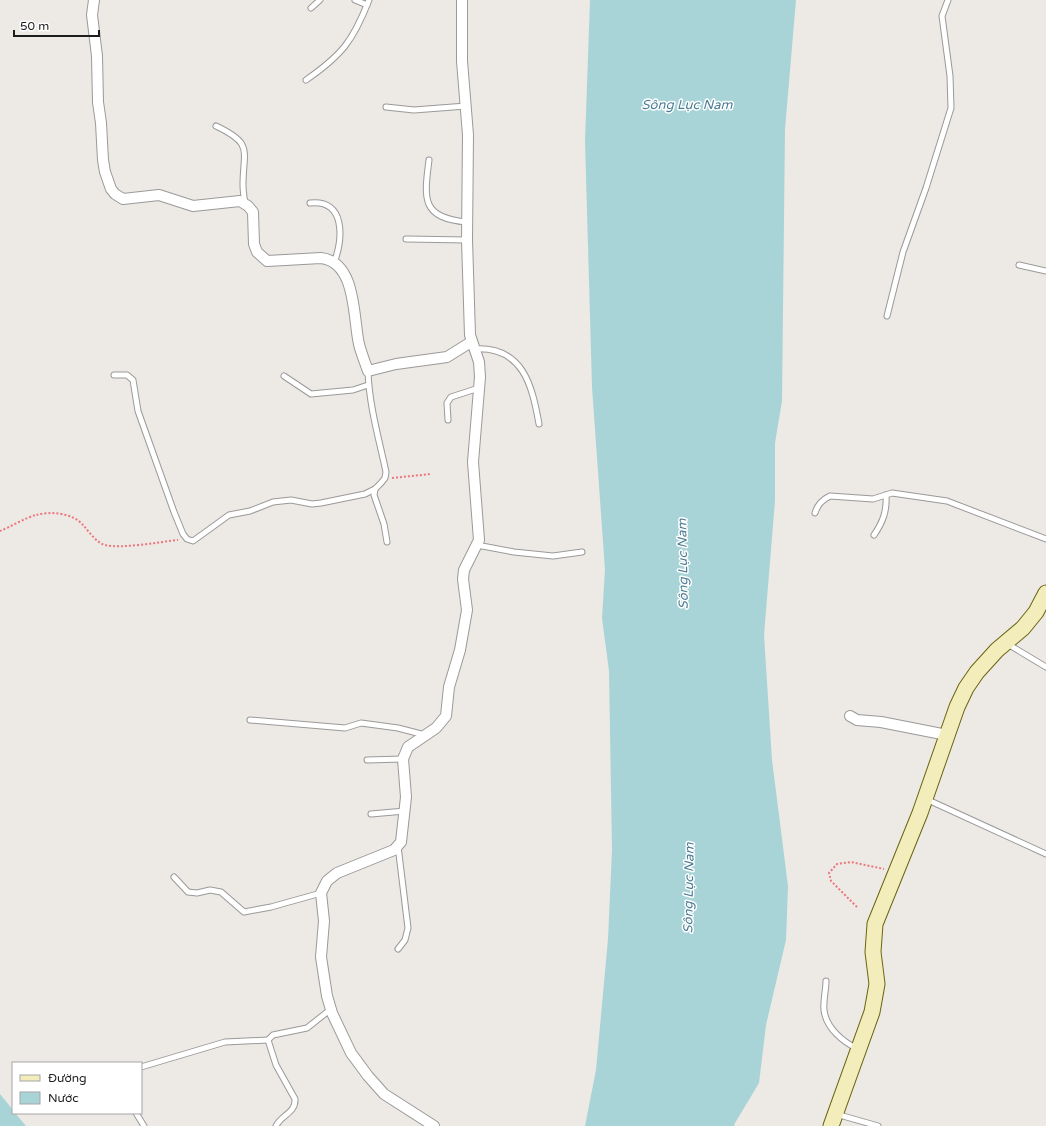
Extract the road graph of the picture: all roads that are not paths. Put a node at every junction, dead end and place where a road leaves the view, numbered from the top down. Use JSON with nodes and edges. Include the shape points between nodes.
{"nodes":[{"id":1,"x":94,"y":0,"type":"edge"},
{"id":2,"x":320,"y":0,"type":"edge"},
{"id":3,"x":356,"y":0,"type":"edge"},
{"id":4,"x":462,"y":0,"type":"edge"},
{"id":5,"x":948,"y":0,"type":"edge"},
{"id":6,"x":368,"y":2,"type":"edge"},
{"id":7,"x":311,"y":8,"type":"dead end"},
{"id":8,"x":306,"y":80,"type":"dead end"},
{"id":9,"x":466,"y":106,"type":"junction"},
{"id":10,"x":386,"y":107,"type":"dead end"},
{"id":11,"x":216,"y":126,"type":"dead end"},
{"id":12,"x":430,"y":160,"type":"dead end"},
{"id":13,"x":245,"y":204,"type":"junction"},
{"id":14,"x":310,"y":204,"type":"dead end"},
{"id":15,"x":467,"y":222,"type":"junction"},
{"id":16,"x":406,"y":239,"type":"dead end"},
{"id":17,"x":467,"y":240,"type":"junction"},
{"id":18,"x":334,"y":263,"type":"junction"},
{"id":19,"x":1019,"y":264,"type":"dead end"},
{"id":20,"x":1046,"y":271,"type":"edge"},
{"id":21,"x":887,"y":316,"type":"dead end"},
{"id":22,"x":472,"y":346,"type":"junction"},
{"id":23,"x":368,"y":371,"type":"junction"},
{"id":24,"x":114,"y":375,"type":"dead end"},
{"id":25,"x":284,"y":376,"type":"dead end"},
{"id":26,"x":368,"y":385,"type":"junction"},
{"id":27,"x":480,"y":388,"type":"junction"},
{"id":28,"x":448,"y":420,"type":"dead end"},
{"id":29,"x":539,"y":424,"type":"dead end"},
{"id":30,"x":375,"y":489,"type":"junction"},
{"id":31,"x":886,"y":495,"type":"junction"},
{"id":32,"x":815,"y":513,"type":"dead end"},
{"id":33,"x":874,"y":535,"type":"dead end"},
{"id":34,"x":1046,"y":539,"type":"edge"},
{"id":35,"x":387,"y":542,"type":"dead end"},
{"id":36,"x":477,"y":545,"type":"junction"},
{"id":37,"x":582,"y":552,"type":"dead end"},
{"id":38,"x":1045,"y":599,"type":"edge"},
{"id":39,"x":1006,"y":643,"type":"junction"},
{"id":40,"x":1046,"y":667,"type":"edge"},
{"id":41,"x":850,"y":716,"type":"dead end"},
{"id":42,"x":250,"y":720,"type":"dead end"},
{"id":43,"x":426,"y":735,"type":"junction"},
{"id":44,"x":947,"y":735,"type":"junction"},
{"id":45,"x":402,"y":759,"type":"junction"},
{"id":46,"x":367,"y":760,"type":"dead end"},
{"id":47,"x":925,"y":799,"type":"junction"},
{"id":48,"x":405,"y":811,"type":"junction"},
{"id":49,"x":371,"y":814,"type":"dead end"},
{"id":50,"x":398,"y":846,"type":"junction"},
{"id":51,"x":1046,"y":854,"type":"edge"},
{"id":52,"x":174,"y":877,"type":"dead end"},
{"id":53,"x":321,"y":893,"type":"junction"},
{"id":54,"x":398,"y":949,"type":"dead end"},
{"id":55,"x":826,"y":982,"type":"dead end"},
{"id":56,"x":331,"y":1009,"type":"junction"},
{"id":57,"x":268,"y":1040,"type":"junction"},
{"id":58,"x":859,"y":1049,"type":"junction"},
{"id":59,"x":142,"y":1066,"type":"edge"},
{"id":60,"x":137,"y":1114,"type":"edge"},
{"id":61,"x":833,"y":1120,"type":"edge"},
{"id":62,"x":144,"y":1126,"type":"edge"},
{"id":63,"x":276,"y":1126,"type":"edge"},
{"id":64,"x":434,"y":1126,"type":"edge"},
{"id":65,"x":878,"y":1126,"type":"edge"}],
"edges":[{"from":1,"to":13,"type":"street","via":[[92,15],[103,160],[108,181],[115,194],[127,199],[159,195],[192,206],[232,201]]},
{"from":2,"to":7,"type":"lane"},
{"from":3,"to":6,"type":"lane"},
{"from":4,"to":9,"type":"street","via":[[462,61]]},
{"from":5,"to":21,"type":"lane","via":[[942,16],[950,76],[951,108],[903,252]]},
{"from":6,"to":8,"type":"lane","via":[[344,48]]},
{"from":9,"to":10,"type":"lane","via":[[414,110]]},
{"from":9,"to":15,"type":"street"},
{"from":11,"to":13,"type":"lane","via":[[238,139],[245,150]]},
{"from":12,"to":15,"type":"lane","via":[[425,191],[430,205],[442,218]]},
{"from":13,"to":18,"type":"street","via":[[253,212],[254,244],[257,252],[267,261],[321,258]]},
{"from":14,"to":18,"type":"lane","via":[[318,202],[326,205],[337,216],[341,237]]},
{"from":15,"to":17,"type":"street"},
{"from":16,"to":17,"type":"lane"},
{"from":17,"to":22,"type":"street"},
{"from":18,"to":23,"type":"street","via":[[345,274],[349,286],[359,344]]},
{"from":19,"to":20,"type":"lane"},
{"from":22,"to":23,"type":"street","via":[[447,357],[396,364]]},
{"from":22,"to":27,"type":"street","via":[[480,366]]},
{"from":22,"to":29,"type":"lane","via":[[506,353],[521,368],[535,404]]},
{"from":23,"to":26,"type":"lane"},
{"from":24,"to":30,"type":"lane","via":[[127,375],[133,380],[138,411],[174,512],[190,541],[229,515],[250,511],[273,502],[291,500],[321,503],[365,494]]},
{"from":25,"to":26,"type":"lane","via":[[311,394],[353,390]]},
{"from":26,"to":30,"type":"lane","via":[[386,472],[385,478]]},
{"from":27,"to":28,"type":"lane","via":[[451,397],[447,403]]},
{"from":27,"to":36,"type":"street","via":[[474,462],[479,529]]},
{"from":30,"to":35,"type":"lane","via":[[374,495]]},
{"from":31,"to":32,"type":"lane","via":[[873,499],[830,496],[818,505]]},
{"from":31,"to":33,"type":"lane","via":[[887,507],[882,523]]},
{"from":31,"to":34,"type":"lane","via":[[906,494],[946,501]]},
{"from":36,"to":37,"type":"lane","via":[[553,556]]},
{"from":36,"to":43,"type":"street","via":[[464,570],[467,610],[460,650],[449,687],[446,716]]},
{"from":38,"to":39,"type":"street","via":[[1023,628]]},
{"from":39,"to":40,"type":"lane"},
{"from":39,"to":44,"type":"street","via":[[985,662],[966,688]]},
{"from":41,"to":44,"type":"street","via":[[856,720],[881,722]]},
{"from":42,"to":43,"type":"lane","via":[[345,728],[361,723]]},
{"from":43,"to":45,"type":"street","via":[[408,747]]},
{"from":44,"to":47,"type":"street"},
{"from":45,"to":46,"type":"lane"},
{"from":45,"to":48,"type":"street"},
{"from":47,"to":51,"type":"lane"},
{"from":47,"to":58,"type":"street","via":[[875,924],[872,937],[876,995]]},
{"from":48,"to":49,"type":"lane"},
{"from":48,"to":50,"type":"street","via":[[401,842]]},
{"from":50,"to":53,"type":"street","via":[[337,874],[327,881]]},
{"from":50,"to":54,"type":"lane","via":[[408,928],[405,940]]},
{"from":52,"to":53,"type":"lane","via":[[188,892],[220,892],[244,912]]},
{"from":53,"to":56,"type":"street","via":[[324,922],[321,957]]},
{"from":55,"to":58,"type":"lane","via":[[824,1011],[832,1030],[849,1045]]},
{"from":56,"to":57,"type":"lane","via":[[307,1028],[273,1035]]},
{"from":56,"to":64,"type":"street","via":[[351,1053],[377,1088]]},
{"from":57,"to":59,"type":"lane","via":[[225,1042]]},
{"from":57,"to":63,"type":"lane","via":[[276,1065],[295,1099],[294,1108]]},
{"from":58,"to":61,"type":"street"},
{"from":60,"to":62,"type":"lane"},
{"from":61,"to":65,"type":"lane"}]}
